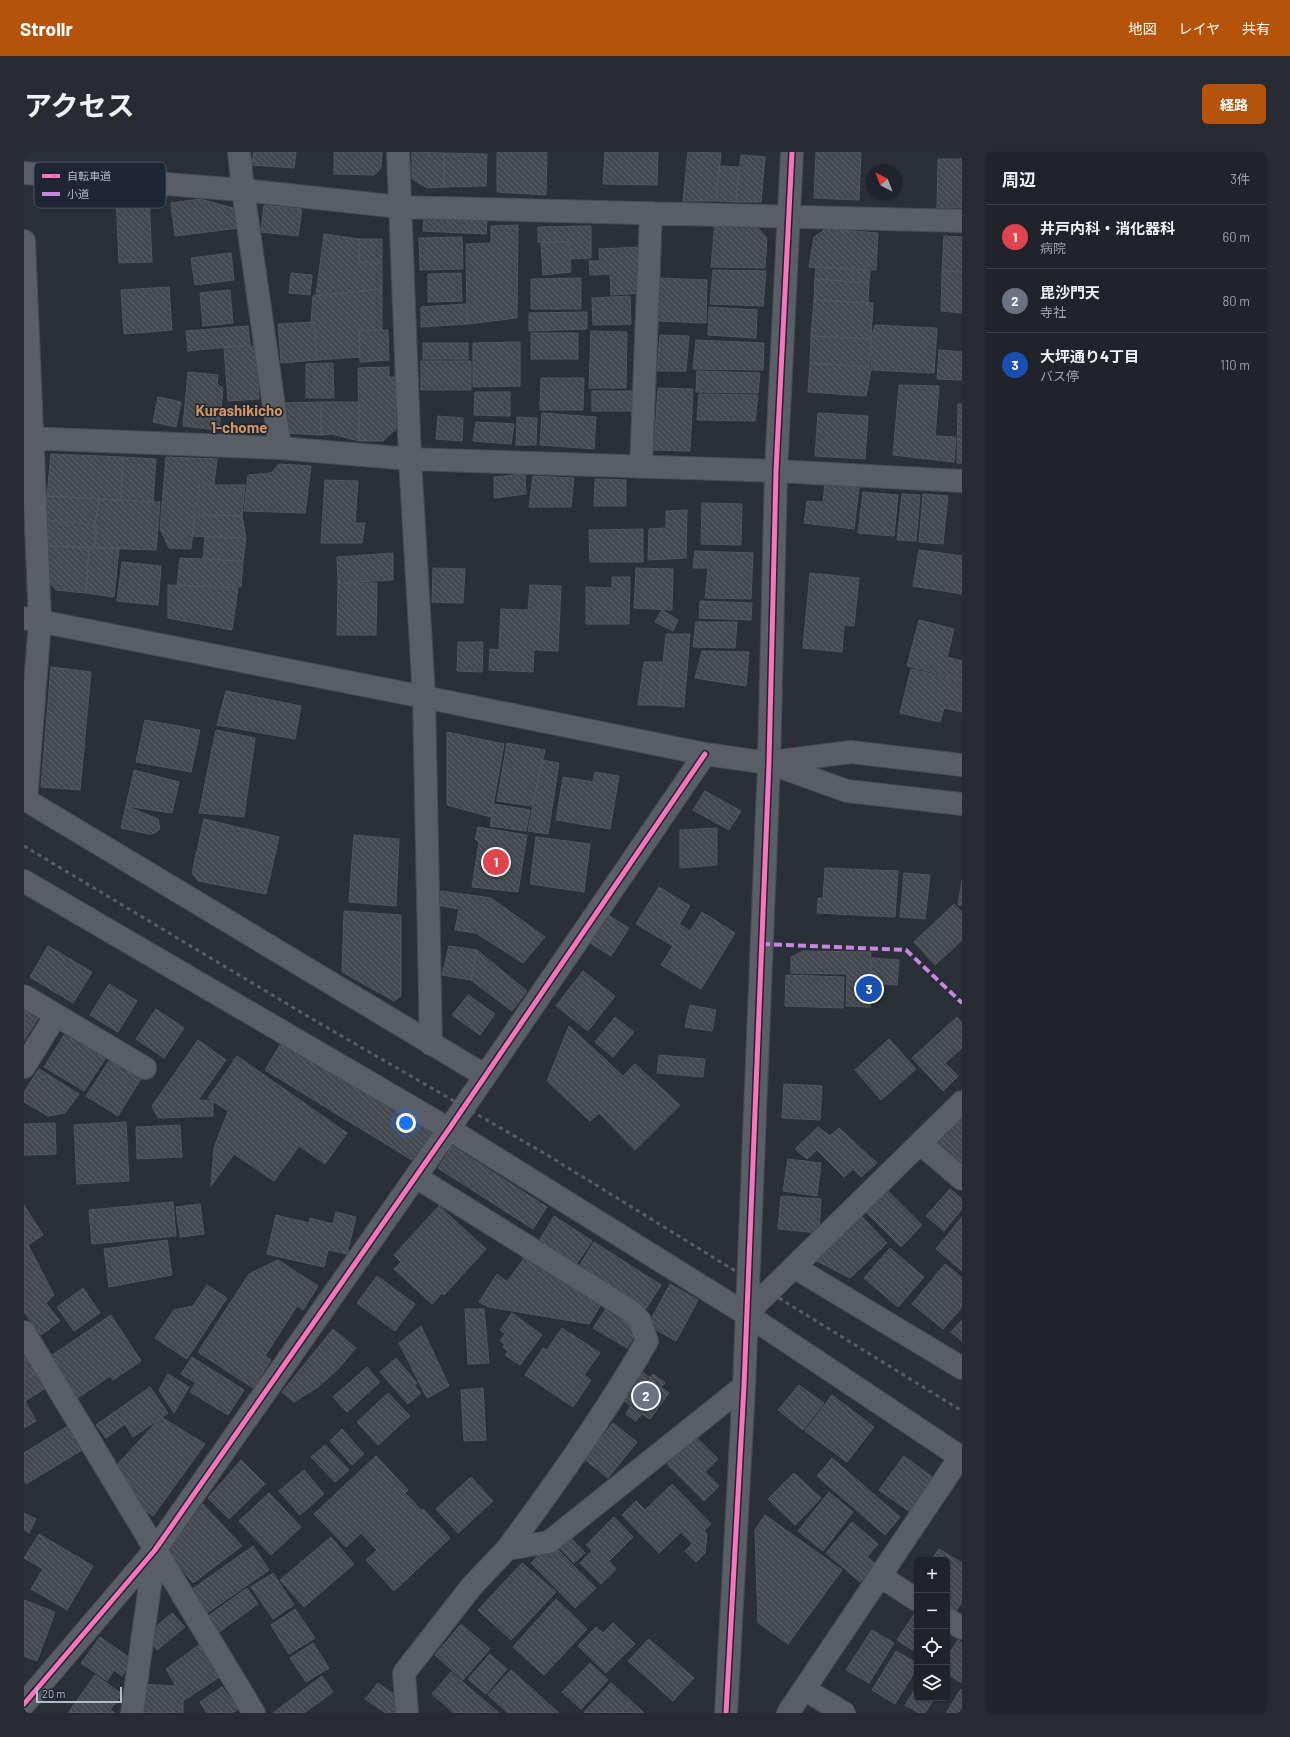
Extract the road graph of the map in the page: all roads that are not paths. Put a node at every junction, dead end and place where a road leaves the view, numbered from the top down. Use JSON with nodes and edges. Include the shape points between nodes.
{"nodes":[{"id":1,"x":239,"y":152,"type":"edge"},
{"id":2,"x":398,"y":152,"type":"edge"},
{"id":3,"x":792,"y":152,"type":"edge"},
{"id":4,"x":24,"y":172,"type":"edge"},
{"id":5,"x":34,"y":173,"type":"edge"},
{"id":6,"x":166,"y":184,"type":"edge"},
{"id":7,"x":243,"y":190,"type":"junction"},
{"id":8,"x":400,"y":207,"type":"junction"},
{"id":9,"x":651,"y":213,"type":"junction"},
{"id":10,"x":788,"y":216,"type":"junction"},
{"id":11,"x":962,"y":221,"type":"edge"},
{"id":12,"x":24,"y":241,"type":"edge"},
{"id":13,"x":28,"y":438,"type":"edge"},
{"id":14,"x":280,"y":448,"type":"junction"},
{"id":15,"x":410,"y":459,"type":"junction"},
{"id":16,"x":641,"y":467,"type":"junction"},
{"id":17,"x":776,"y":471,"type":"junction"},
{"id":18,"x":962,"y":481,"type":"edge"},
{"id":19,"x":32,"y":620,"type":"edge"},
{"id":20,"x":424,"y":697,"type":"junction"},
{"id":21,"x":705,"y":754,"type":"junction"},
{"id":22,"x":769,"y":762,"type":"junction"},
{"id":23,"x":962,"y":765,"type":"edge"},
{"id":24,"x":962,"y":804,"type":"edge"},
{"id":25,"x":24,"y":881,"type":"edge"},
{"id":26,"x":24,"y":996,"type":"edge"},
{"id":27,"x":56,"y":1015,"type":"junction"},
{"id":28,"x":431,"y":1044,"type":"junction"},
{"id":29,"x":24,"y":1067,"type":"edge"},
{"id":30,"x":145,"y":1068,"type":"dead end"},
{"id":31,"x":484,"y":1075,"type":"junction"},
{"id":32,"x":962,"y":1102,"type":"edge"},
{"id":33,"x":449,"y":1129,"type":"junction"},
{"id":34,"x":921,"y":1144,"type":"junction"},
{"id":35,"x":416,"y":1177,"type":"junction"},
{"id":36,"x":962,"y":1179,"type":"edge"},
{"id":37,"x":794,"y":1267,"type":"junction"},
{"id":38,"x":746,"y":1314,"type":"junction"},
{"id":39,"x":24,"y":1332,"type":"edge"},
{"id":40,"x":962,"y":1368,"type":"edge"},
{"id":41,"x":744,"y":1386,"type":"junction"},
{"id":42,"x":961,"y":1458,"type":"edge"},
{"id":43,"x":507,"y":1548,"type":"junction"},
{"id":44,"x":155,"y":1550,"type":"junction"},
{"id":45,"x":880,"y":1576,"type":"junction"},
{"id":46,"x":914,"y":1598,"type":"edge"},
{"id":47,"x":950,"y":1621,"type":"edge"},
{"id":48,"x":962,"y":1628,"type":"edge"},
{"id":49,"x":804,"y":1689,"type":"junction"},
{"id":50,"x":24,"y":1704,"type":"edge"},
{"id":51,"x":132,"y":1713,"type":"edge"},
{"id":52,"x":254,"y":1713,"type":"edge"},
{"id":53,"x":407,"y":1713,"type":"edge"},
{"id":54,"x":726,"y":1713,"type":"edge"},
{"id":55,"x":788,"y":1713,"type":"edge"},
{"id":56,"x":844,"y":1713,"type":"edge"}],
"edges":[{"from":1,"to":7,"type":"street"},
{"from":2,"to":8,"type":"street"},
{"from":3,"to":10,"type":"street"},
{"from":4,"to":5,"type":"street"},
{"from":6,"to":7,"type":"street"},
{"from":7,"to":8,"type":"street"},
{"from":7,"to":14,"type":"street"},
{"from":8,"to":9,"type":"street"},
{"from":8,"to":15,"type":"street"},
{"from":9,"to":10,"type":"street"},
{"from":9,"to":16,"type":"street"},
{"from":10,"to":11,"type":"street"},
{"from":10,"to":17,"type":"street"},
{"from":12,"to":13,"type":"street"},
{"from":13,"to":14,"type":"street"},
{"from":13,"to":19,"type":"street"},
{"from":14,"to":15,"type":"street"},
{"from":15,"to":16,"type":"street"},
{"from":15,"to":20,"type":"street"},
{"from":16,"to":17,"type":"street"},
{"from":17,"to":18,"type":"street"},
{"from":17,"to":22,"type":"street"},
{"from":19,"to":20,"type":"street"},
{"from":19,"to":28,"type":"street","via":[[26,800]]},
{"from":20,"to":21,"type":"street"},
{"from":20,"to":28,"type":"street"},
{"from":21,"to":22,"type":"street"},
{"from":21,"to":31,"type":"street"},
{"from":22,"to":23,"type":"street","via":[[851,752]]},
{"from":22,"to":24,"type":"street","via":[[847,791]]},
{"from":22,"to":38,"type":"street"},
{"from":25,"to":33,"type":"street"},
{"from":26,"to":27,"type":"street"},
{"from":27,"to":29,"type":"street"},
{"from":27,"to":30,"type":"street"},
{"from":28,"to":31,"type":"street"},
{"from":31,"to":33,"type":"street"},
{"from":32,"to":34,"type":"street"},
{"from":33,"to":35,"type":"street"},
{"from":33,"to":38,"type":"street"},
{"from":34,"to":36,"type":"street"},
{"from":34,"to":37,"type":"street"},
{"from":35,"to":43,"type":"street","via":[[631,1311],[640,1321],[647,1341],[552,1488]]},
{"from":35,"to":44,"type":"street"},
{"from":37,"to":38,"type":"street"},
{"from":37,"to":40,"type":"street"},
{"from":38,"to":41,"type":"street"},
{"from":38,"to":42,"type":"street"},
{"from":39,"to":44,"type":"street"},
{"from":41,"to":43,"type":"street","via":[[549,1542]]},
{"from":41,"to":54,"type":"street"},
{"from":42,"to":45,"type":"street"},
{"from":43,"to":53,"type":"street","via":[[472,1586],[404,1673]]},
{"from":44,"to":50,"type":"street"},
{"from":44,"to":51,"type":"street"},
{"from":44,"to":52,"type":"street"},
{"from":45,"to":46,"type":"street"},
{"from":45,"to":49,"type":"street"},
{"from":47,"to":48,"type":"street"},
{"from":49,"to":55,"type":"street"},
{"from":49,"to":56,"type":"street"}]}
